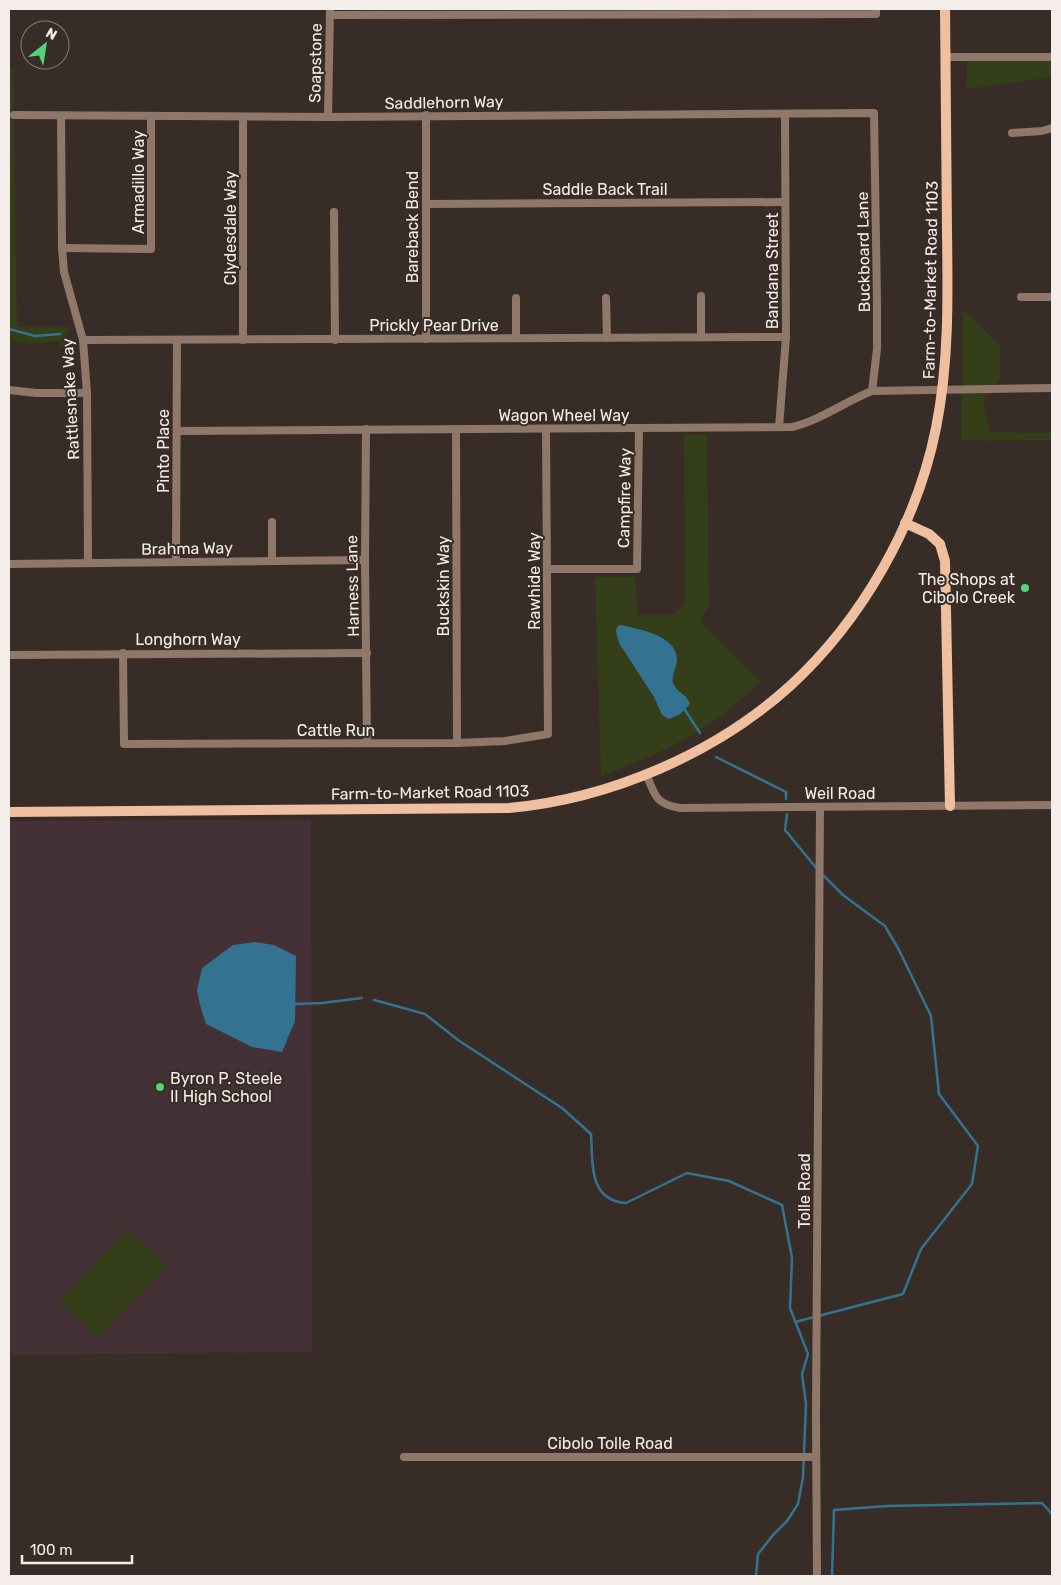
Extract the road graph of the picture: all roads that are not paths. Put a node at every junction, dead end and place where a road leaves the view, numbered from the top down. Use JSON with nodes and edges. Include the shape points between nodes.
{"nodes":[{"id":1,"x":945,"y":9,"type":"edge"},
{"id":2,"x":876,"y":11,"type":"edge"},
{"id":3,"x":330,"y":12,"type":"edge"},
{"id":4,"x":571,"y":12,"type":"edge"},
{"id":5,"x":946,"y":56,"type":"junction"},
{"id":6,"x":1052,"y":57,"type":"edge"},
{"id":7,"x":874,"y":113,"type":"joint"},
{"id":8,"x":785,"y":114,"type":"junction"},
{"id":9,"x":14,"y":115,"type":"dead end"},
{"id":10,"x":426,"y":115,"type":"junction"},
{"id":11,"x":61,"y":116,"type":"junction"},
{"id":12,"x":151,"y":116,"type":"junction"},
{"id":13,"x":243,"y":117,"type":"junction"},
{"id":14,"x":328,"y":117,"type":"junction"},
{"id":15,"x":1052,"y":128,"type":"edge"},
{"id":16,"x":1012,"y":133,"type":"dead end"},
{"id":17,"x":785,"y":202,"type":"junction"},
{"id":18,"x":426,"y":204,"type":"junction"},
{"id":19,"x":334,"y":212,"type":"dead end"},
{"id":20,"x":62,"y":248,"type":"junction"},
{"id":21,"x":701,"y":296,"type":"dead end"},
{"id":22,"x":1021,"y":297,"type":"dead end"},
{"id":23,"x":1052,"y":297,"type":"edge"},
{"id":24,"x":516,"y":298,"type":"dead end"},
{"id":25,"x":606,"y":298,"type":"dead end"},
{"id":26,"x":700,"y":337,"type":"junction"},
{"id":27,"x":786,"y":337,"type":"junction"},
{"id":28,"x":516,"y":338,"type":"junction"},
{"id":29,"x":607,"y":338,"type":"junction"},
{"id":30,"x":426,"y":339,"type":"junction"},
{"id":31,"x":83,"y":340,"type":"junction"},
{"id":32,"x":177,"y":340,"type":"junction"},
{"id":33,"x":243,"y":340,"type":"junction"},
{"id":34,"x":335,"y":340,"type":"junction"},
{"id":35,"x":1052,"y":388,"type":"edge"},
{"id":36,"x":9,"y":390,"type":"edge"},
{"id":37,"x":943,"y":390,"type":"junction"},
{"id":38,"x":872,"y":391,"type":"junction"},
{"id":39,"x":87,"y":393,"type":"junction"},
{"id":40,"x":779,"y":427,"type":"junction"},
{"id":41,"x":366,"y":429,"type":"junction"},
{"id":42,"x":456,"y":429,"type":"junction"},
{"id":43,"x":546,"y":429,"type":"junction"},
{"id":44,"x":639,"y":429,"type":"junction"},
{"id":45,"x":177,"y":431,"type":"junction"},
{"id":46,"x":272,"y":522,"type":"dead end"},
{"id":47,"x":905,"y":523,"type":"junction"},
{"id":48,"x":365,"y":560,"type":"junction"},
{"id":49,"x":272,"y":561,"type":"junction"},
{"id":50,"x":176,"y":562,"type":"junction"},
{"id":51,"x":88,"y":563,"type":"junction"},
{"id":52,"x":9,"y":564,"type":"edge"},
{"id":53,"x":548,"y":569,"type":"junction"},
{"id":54,"x":123,"y":653,"type":"junction"},
{"id":55,"x":367,"y":653,"type":"junction"},
{"id":56,"x":9,"y":655,"type":"edge"},
{"id":57,"x":548,"y":734,"type":"joint"},
{"id":58,"x":367,"y":743,"type":"junction"},
{"id":59,"x":457,"y":743,"type":"junction"},
{"id":60,"x":647,"y":776,"type":"junction"},
{"id":61,"x":1052,"y":805,"type":"edge"},
{"id":62,"x":950,"y":806,"type":"junction"},
{"id":63,"x":820,"y":807,"type":"junction"},
{"id":64,"x":9,"y":812,"type":"edge"},
{"id":65,"x":404,"y":1457,"type":"dead end"},
{"id":66,"x":816,"y":1457,"type":"junction"},
{"id":67,"x":817,"y":1576,"type":"edge"}],
"edges":[{"from":1,"to":5,"type":"main road","name":"Farm-to-Market Road 1103"},
{"from":2,"to":4,"type":"street"},
{"from":3,"to":4,"type":"street"},
{"from":3,"to":14,"type":"street","name":"Soapstone"},
{"from":5,"to":6,"type":"street"},
{"from":5,"to":37,"type":"main road","name":"Farm-to-Market Road 1103","via":[[948,284]]},
{"from":7,"to":8,"type":"street","name":"Saddlehorn Way"},
{"from":7,"to":38,"type":"street","name":"Buckboard Lane","via":[[878,303]]},
{"from":8,"to":10,"type":"street","name":"Saddlehorn Way"},
{"from":8,"to":17,"type":"street","name":"Bandana Street"},
{"from":9,"to":11,"type":"street","name":"Saddlehorn Way"},
{"from":10,"to":14,"type":"street","name":"Saddlehorn Way"},
{"from":10,"to":18,"type":"street","name":"Bareback Bend"},
{"from":11,"to":12,"type":"street","name":"Saddlehorn Way"},
{"from":11,"to":20,"type":"street","name":"Rattlesnake Way"},
{"from":12,"to":13,"type":"street","name":"Saddlehorn Way"},
{"from":12,"to":20,"type":"street","name":"Armadillo Way","via":[[151,249]]},
{"from":13,"to":14,"type":"street","name":"Saddlehorn Way"},
{"from":13,"to":33,"type":"street","name":"Clydesdale Way"},
{"from":15,"to":16,"type":"street","via":[[1042,132]]},
{"from":17,"to":18,"type":"street","name":"Saddle Back Trail"},
{"from":17,"to":27,"type":"street","name":"Bandana Street"},
{"from":18,"to":30,"type":"street","name":"Bareback Bend"},
{"from":19,"to":34,"type":"street"},
{"from":20,"to":31,"type":"street","name":"Rattlesnake Way","via":[[64,272]]},
{"from":21,"to":26,"type":"street"},
{"from":22,"to":23,"type":"street"},
{"from":24,"to":28,"type":"street"},
{"from":25,"to":29,"type":"street"},
{"from":26,"to":27,"type":"street","name":"Prickly Pear Drive"},
{"from":26,"to":29,"type":"street","name":"Prickly Pear Drive"},
{"from":27,"to":40,"type":"street","name":"Bandana Street"},
{"from":28,"to":29,"type":"street","name":"Prickly Pear Drive"},
{"from":28,"to":30,"type":"street","name":"Prickly Pear Drive"},
{"from":30,"to":34,"type":"street","name":"Prickly Pear Drive"},
{"from":31,"to":32,"type":"street","name":"Prickly Pear Drive"},
{"from":31,"to":39,"type":"street","name":"Rattlesnake Way"},
{"from":32,"to":33,"type":"street","name":"Prickly Pear Drive"},
{"from":32,"to":45,"type":"street","name":"Pinto Place"},
{"from":33,"to":34,"type":"street","name":"Prickly Pear Drive"},
{"from":35,"to":37,"type":"street","name":"Wagon Wheel Way"},
{"from":36,"to":39,"type":"street"},
{"from":37,"to":38,"type":"street","name":"Wagon Wheel Way"},
{"from":37,"to":47,"type":"main road","name":"Farm-to-Market Road 1103","via":[[931,452]]},
{"from":38,"to":40,"type":"street","name":"Wagon Wheel Way","via":[[810,422]]},
{"from":39,"to":51,"type":"street","name":"Rattlesnake Way"},
{"from":40,"to":44,"type":"street","name":"Wagon Wheel Way"},
{"from":41,"to":42,"type":"street","name":"Wagon Wheel Way"},
{"from":41,"to":45,"type":"street","name":"Wagon Wheel Way"},
{"from":41,"to":48,"type":"street","name":"Harness Lane"},
{"from":42,"to":43,"type":"street","name":"Wagon Wheel Way"},
{"from":42,"to":59,"type":"street","name":"Buckskin Way"},
{"from":43,"to":44,"type":"street","name":"Wagon Wheel Way"},
{"from":43,"to":53,"type":"street","name":"Rawhide Way"},
{"from":44,"to":53,"type":"street","name":"Campfire Way","via":[[637,569]]},
{"from":45,"to":50,"type":"street","name":"Pinto Place"},
{"from":46,"to":49,"type":"street"},
{"from":47,"to":60,"type":"main road","name":"Farm-to-Market Road 1103","via":[[864,598],[822,652],[789,686],[721,736]]},
{"from":47,"to":62,"type":"main road","via":[[940,544],[945,561]]},
{"from":48,"to":49,"type":"street","name":"Brahma Way"},
{"from":48,"to":55,"type":"street","name":"Harness Lane"},
{"from":49,"to":50,"type":"street","name":"Brahma Way"},
{"from":50,"to":51,"type":"street","name":"Brahma Way"},
{"from":51,"to":52,"type":"street","name":"Brahma Way"},
{"from":53,"to":57,"type":"street","name":"Rawhide Way"},
{"from":54,"to":55,"type":"street","name":"Longhorn Way"},
{"from":54,"to":56,"type":"street","name":"Longhorn Way"},
{"from":54,"to":58,"type":"street","name":"Cattle Run","via":[[124,744]]},
{"from":55,"to":58,"type":"street","name":"Harness Lane"},
{"from":57,"to":59,"type":"street","name":"Cattle Run","via":[[505,741]]},
{"from":58,"to":59,"type":"street","name":"Cattle Run"},
{"from":60,"to":63,"type":"street","name":"Weil Road","via":[[655,795],[668,806]]},
{"from":60,"to":64,"type":"main road","name":"Farm-to-Market Road 1103","via":[[562,800],[509,808]]},
{"from":61,"to":62,"type":"street","name":"Weil Road"},
{"from":62,"to":63,"type":"street","name":"Weil Road"},
{"from":63,"to":66,"type":"street","name":"Tolle Road"},
{"from":65,"to":66,"type":"street","name":"Cibolo Tolle Road"},
{"from":66,"to":67,"type":"street","name":"Tolle Road"}]}
